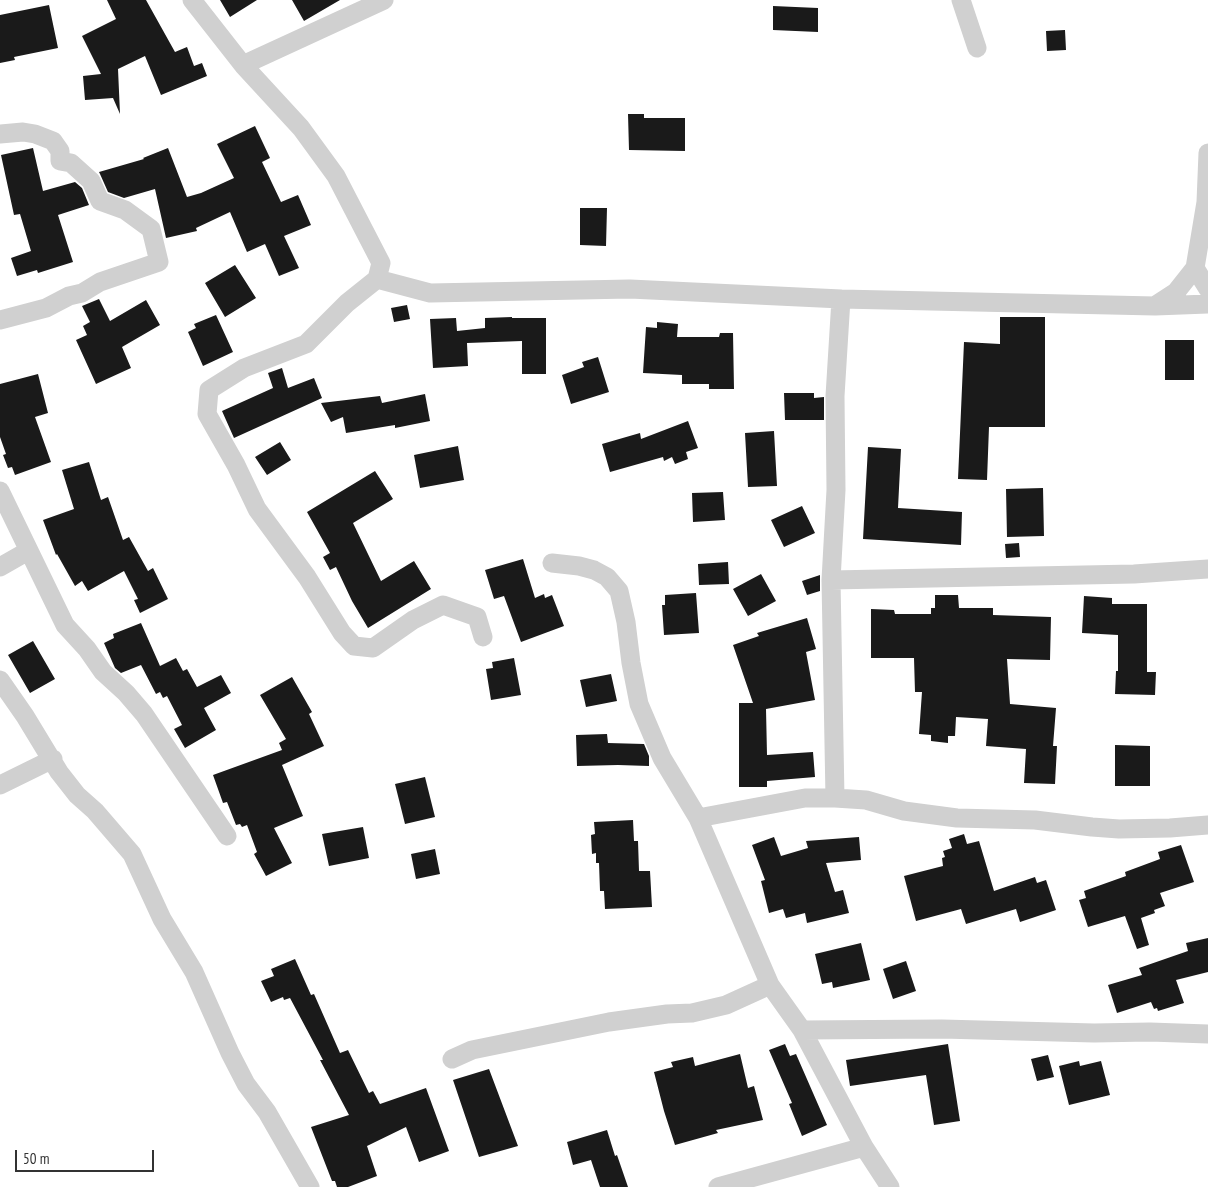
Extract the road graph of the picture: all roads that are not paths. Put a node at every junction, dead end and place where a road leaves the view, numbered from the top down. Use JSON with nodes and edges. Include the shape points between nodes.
{"nodes":[{"id":1,"x":192,"y":0,"type":"edge"},
{"id":2,"x":384,"y":0,"type":"edge"},
{"id":3,"x":961,"y":0,"type":"edge"},
{"id":4,"x":977,"y":48,"type":"dead end"},
{"id":5,"x":243,"y":64,"type":"junction"},
{"id":6,"x":0,"y":134,"type":"edge"},
{"id":7,"x":1208,"y":153,"type":"edge"},
{"id":8,"x":1195,"y":268,"type":"junction"},
{"id":9,"x":377,"y":279,"type":"junction"},
{"id":10,"x":1208,"y":289,"type":"edge"},
{"id":11,"x":841,"y":300,"type":"junction"},
{"id":12,"x":1208,"y":304,"type":"edge"},
{"id":13,"x":1155,"y":306,"type":"junction"},
{"id":14,"x":0,"y":320,"type":"edge"},
{"id":15,"x":0,"y":491,"type":"edge"},
{"id":16,"x":28,"y":551,"type":"junction"},
{"id":17,"x":552,"y":563,"type":"dead end"},
{"id":18,"x":0,"y":567,"type":"edge"},
{"id":19,"x":1208,"y":569,"type":"edge"},
{"id":20,"x":831,"y":580,"type":"junction"},
{"id":21,"x":483,"y":637,"type":"dead end"},
{"id":22,"x":0,"y":680,"type":"edge"},
{"id":23,"x":53,"y":759,"type":"junction"},
{"id":24,"x":0,"y":785,"type":"edge"},
{"id":25,"x":835,"y":798,"type":"junction"},
{"id":26,"x":698,"y":818,"type":"junction"},
{"id":27,"x":1208,"y":825,"type":"edge"},
{"id":28,"x":227,"y":836,"type":"dead end"},
{"id":29,"x":770,"y":985,"type":"junction"},
{"id":30,"x":802,"y":1030,"type":"junction"},
{"id":31,"x":1208,"y":1034,"type":"edge"},
{"id":32,"x":452,"y":1060,"type":"dead end"},
{"id":33,"x":864,"y":1146,"type":"junction"},
{"id":34,"x":310,"y":1187,"type":"edge"},
{"id":35,"x":718,"y":1187,"type":"edge"},
{"id":36,"x":890,"y":1187,"type":"edge"}],
"edges":[{"from":1,"to":5,"type":"street"},
{"from":2,"to":5,"type":"street"},
{"from":3,"to":4,"type":"street"},
{"from":5,"to":9,"type":"street","via":[[301,128],[336,176],[381,263]]},
{"from":6,"to":14,"type":"street","via":[[23,132],[53,142],[60,151],[60,161],[72,164],[91,181],[100,201],[125,210],[151,229],[159,262],[100,282],[46,308]]},
{"from":7,"to":8,"type":"street","via":[[1206,202]]},
{"from":8,"to":10,"type":"street"},
{"from":8,"to":13,"type":"street","via":[[1176,292]]},
{"from":9,"to":11,"type":"street","via":[[430,293],[630,290]]},
{"from":9,"to":21,"type":"street","via":[[347,303],[306,344],[244,368],[209,390],[207,414],[256,509],[354,646],[373,648],[413,620],[443,605],[476,616]]},
{"from":11,"to":13,"type":"street"},
{"from":11,"to":20,"type":"street","via":[[835,396],[836,490]]},
{"from":12,"to":13,"type":"street"},
{"from":15,"to":16,"type":"street"},
{"from":16,"to":18,"type":"street"},
{"from":16,"to":28,"type":"street","via":[[65,624],[103,672],[144,714]]},
{"from":17,"to":26,"type":"street","via":[[594,570],[607,576],[619,591],[639,704],[662,758]]},
{"from":19,"to":20,"type":"street","via":[[1134,574]]},
{"from":20,"to":25,"type":"street"},
{"from":22,"to":23,"type":"street"},
{"from":23,"to":24,"type":"street"},
{"from":23,"to":34,"type":"street","via":[[77,795],[132,854],[162,919],[194,972],[246,1084],[267,1112]]},
{"from":25,"to":26,"type":"street","via":[[805,798]]},
{"from":25,"to":27,"type":"street","via":[[866,800],[904,811],[957,818],[1035,820],[1119,828]]},
{"from":26,"to":29,"type":"street"},
{"from":29,"to":30,"type":"street"},
{"from":29,"to":32,"type":"street","via":[[726,1005],[692,1013],[609,1022],[472,1050]]},
{"from":30,"to":31,"type":"street"},
{"from":30,"to":33,"type":"street"},
{"from":33,"to":35,"type":"street"},
{"from":33,"to":36,"type":"street"}]}
